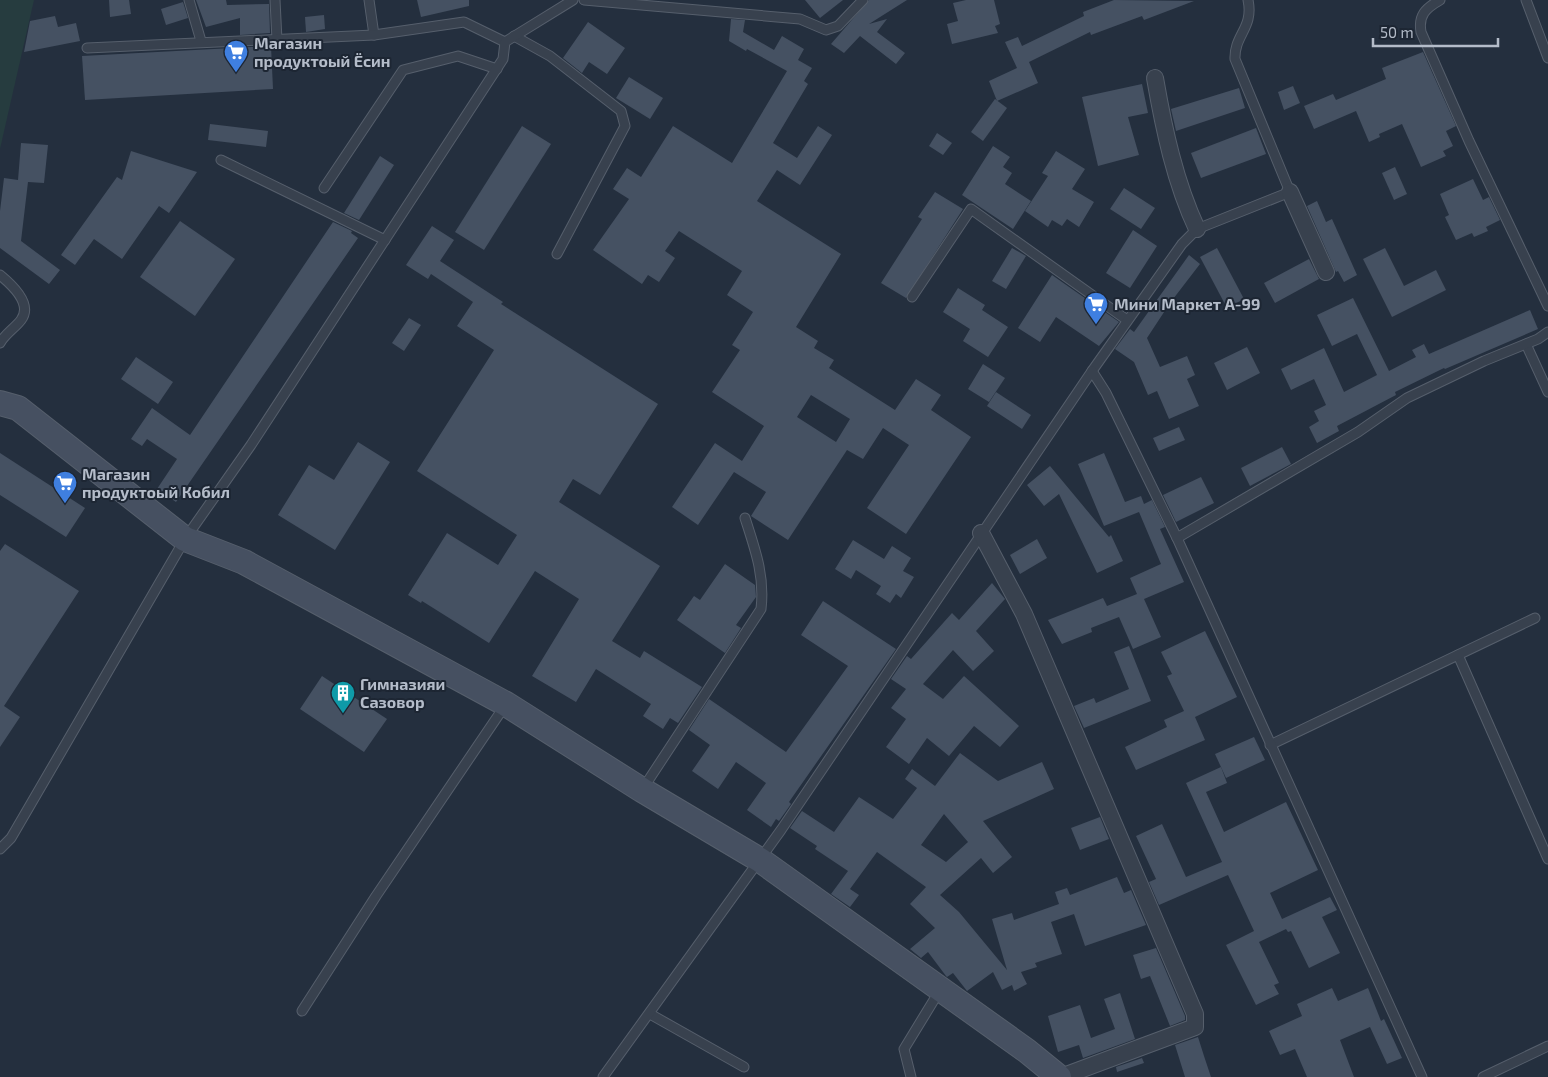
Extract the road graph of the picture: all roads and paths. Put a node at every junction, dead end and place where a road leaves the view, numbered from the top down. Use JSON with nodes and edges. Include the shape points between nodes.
{"nodes":[{"id":1,"x":189,"y":0,"type":"edge"},
{"id":2,"x":275,"y":0,"type":"edge"},
{"id":3,"x":368,"y":0,"type":"edge"},
{"id":4,"x":573,"y":0,"type":"edge"},
{"id":5,"x":584,"y":0,"type":"edge"},
{"id":6,"x":863,"y":0,"type":"edge"},
{"id":7,"x":1248,"y":0,"type":"edge"},
{"id":8,"x":1440,"y":0,"type":"edge"},
{"id":9,"x":1526,"y":0,"type":"edge"},
{"id":10,"x":374,"y":35,"type":"junction"},
{"id":11,"x":514,"y":36,"type":"junction"},
{"id":12,"x":277,"y":40,"type":"junction"},
{"id":13,"x":201,"y":41,"type":"junction"},
{"id":14,"x":505,"y":42,"type":"junction"},
{"id":15,"x":87,"y":48,"type":"dead end"},
{"id":16,"x":1548,"y":58,"type":"edge"},
{"id":17,"x":497,"y":69,"type":"junction"},
{"id":18,"x":1155,"y":78,"type":"dead end"},
{"id":19,"x":222,"y":160,"type":"dead end"},
{"id":20,"x":324,"y":188,"type":"dead end"},
{"id":21,"x":1290,"y":192,"type":"junction"},
{"id":22,"x":1197,"y":230,"type":"junction"},
{"id":23,"x":385,"y":240,"type":"junction"},
{"id":24,"x":557,"y":254,"type":"dead end"},
{"id":25,"x":1326,"y":272,"type":"dead end"},
{"id":26,"x":0,"y":275,"type":"edge"},
{"id":27,"x":912,"y":297,"type":"dead end"},
{"id":28,"x":1548,"y":306,"type":"edge"},
{"id":29,"x":1128,"y":320,"type":"junction"},
{"id":30,"x":1548,"y":332,"type":"edge"},
{"id":31,"x":0,"y":343,"type":"edge"},
{"id":32,"x":1526,"y":344,"type":"junction"},
{"id":33,"x":1092,"y":371,"type":"junction"},
{"id":34,"x":1548,"y":392,"type":"edge"},
{"id":35,"x":0,"y":403,"type":"edge"},
{"id":36,"x":745,"y":518,"type":"dead end"},
{"id":37,"x":980,"y":533,"type":"junction"},
{"id":38,"x":185,"y":538,"type":"junction"},
{"id":39,"x":1177,"y":538,"type":"junction"},
{"id":40,"x":1535,"y":618,"type":"dead end"},
{"id":41,"x":1458,"y":655,"type":"junction"},
{"id":42,"x":506,"y":704,"type":"junction"},
{"id":43,"x":1270,"y":745,"type":"junction"},
{"id":44,"x":642,"y":790,"type":"junction"},
{"id":45,"x":0,"y":849,"type":"edge"},
{"id":46,"x":1548,"y":859,"type":"edge"},
{"id":47,"x":760,"y":860,"type":"junction"},
{"id":48,"x":940,"y":989,"type":"junction"},
{"id":49,"x":302,"y":1012,"type":"dead end"},
{"id":50,"x":650,"y":1014,"type":"junction"},
{"id":51,"x":1548,"y":1046,"type":"edge"},
{"id":52,"x":744,"y":1067,"type":"dead end"},
{"id":53,"x":603,"y":1077,"type":"edge"},
{"id":54,"x":911,"y":1077,"type":"edge"},
{"id":55,"x":1060,"y":1077,"type":"edge"},
{"id":56,"x":1422,"y":1077,"type":"edge"},
{"id":57,"x":1483,"y":1077,"type":"edge"}],
"edges":[{"from":1,"to":13,"type":"lane"},
{"from":2,"to":12,"type":"lane"},
{"from":3,"to":10,"type":"lane"},
{"from":4,"to":11,"type":"lane"},
{"from":5,"to":6,"type":"lane","via":[[800,19],[826,30],[838,26]]},
{"from":7,"to":21,"type":"lane","via":[[1248,24],[1236,46],[1235,59]]},
{"from":8,"to":28,"type":"lane","via":[[1424,12],[1421,32]]},
{"from":9,"to":16,"type":"lane"},
{"from":10,"to":12,"type":"lane"},
{"from":10,"to":14,"type":"lane","via":[[464,22]]},
{"from":11,"to":14,"type":"lane"},
{"from":11,"to":24,"type":"lane","via":[[550,56],[621,111],[625,126]]},
{"from":12,"to":13,"type":"lane"},
{"from":13,"to":15,"type":"lane"},
{"from":14,"to":17,"type":"lane","via":[[503,59]]},
{"from":17,"to":20,"type":"lane","via":[[458,56],[403,70]]},
{"from":17,"to":23,"type":"lane"},
{"from":18,"to":22,"type":"street","via":[[1176,175]]},
{"from":19,"to":23,"type":"lane"},
{"from":21,"to":22,"type":"lane"},
{"from":21,"to":25,"type":"street"},
{"from":22,"to":29,"type":"lane","via":[[1182,244]]},
{"from":23,"to":38,"type":"lane"},
{"from":26,"to":31,"type":"lane","via":[[15,286],[24,306],[23,318]]},
{"from":27,"to":29,"type":"lane","via":[[971,209]]},
{"from":29,"to":33,"type":"lane"},
{"from":30,"to":32,"type":"lane","via":[[1546,336]]},
{"from":32,"to":34,"type":"lane"},
{"from":32,"to":39,"type":"lane","via":[[1407,398],[1358,432]]},
{"from":33,"to":37,"type":"lane"},
{"from":33,"to":39,"type":"lane"},
{"from":35,"to":38,"type":"street","via":[[18,408]]},
{"from":36,"to":44,"type":"lane","via":[[760,563],[763,590],[760,609]]},
{"from":37,"to":47,"type":"lane"},
{"from":37,"to":55,"type":"street","via":[[1024,614],[1195,1014],[1195,1027]]},
{"from":38,"to":42,"type":"street","via":[[244,562]]},
{"from":38,"to":45,"type":"lane","via":[[11,838]]},
{"from":39,"to":43,"type":"lane"},
{"from":40,"to":41,"type":"lane"},
{"from":41,"to":43,"type":"lane"},
{"from":41,"to":46,"type":"lane"},
{"from":42,"to":44,"type":"street"},
{"from":42,"to":49,"type":"lane"},
{"from":43,"to":56,"type":"lane"},
{"from":44,"to":47,"type":"street"},
{"from":47,"to":48,"type":"street"},
{"from":47,"to":50,"type":"lane"},
{"from":48,"to":54,"type":"lane","via":[[904,1048]]},
{"from":48,"to":55,"type":"street"},
{"from":50,"to":52,"type":"lane"},
{"from":50,"to":53,"type":"lane"},
{"from":51,"to":57,"type":"lane"}]}
